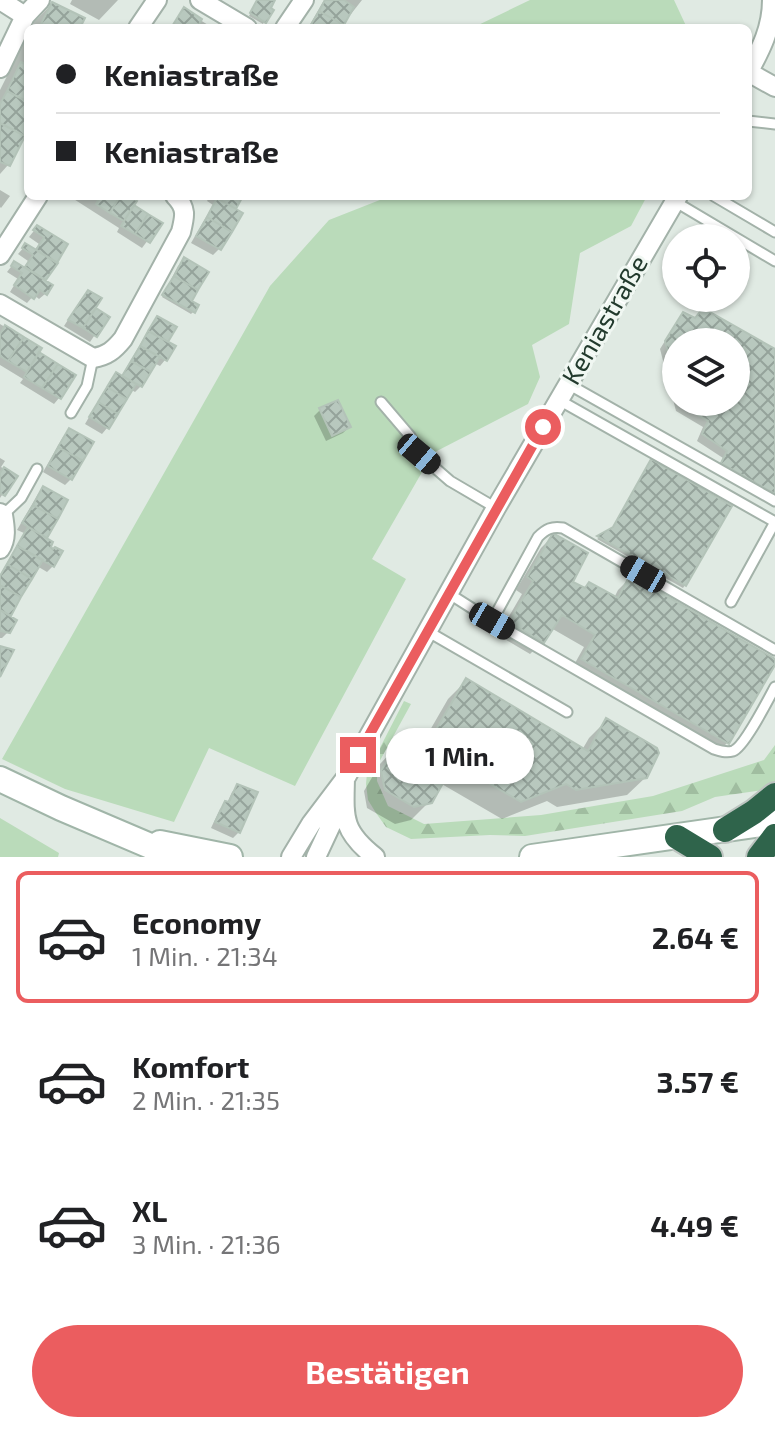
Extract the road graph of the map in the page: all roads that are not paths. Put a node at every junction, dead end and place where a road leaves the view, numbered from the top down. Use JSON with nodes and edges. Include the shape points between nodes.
{"nodes":[{"id":1,"x":0,"y":0,"type":"edge"},
{"id":2,"x":40,"y":0,"type":"edge"},
{"id":3,"x":157,"y":0,"type":"edge"},
{"id":4,"x":200,"y":0,"type":"edge"},
{"id":5,"x":304,"y":0,"type":"edge"},
{"id":6,"x":772,"y":0,"type":"edge"},
{"id":7,"x":25,"y":16,"type":"junction"},
{"id":8,"x":141,"y":24,"type":"edge"},
{"id":9,"x":240,"y":24,"type":"edge"},
{"id":10,"x":288,"y":24,"type":"edge"},
{"id":11,"x":752,"y":66,"type":"edge"},
{"id":12,"x":0,"y":68,"type":"edge"},
{"id":13,"x":752,"y":75,"type":"edge"},
{"id":14,"x":775,"y":87,"type":"edge"},
{"id":15,"x":752,"y":121,"type":"edge"},
{"id":16,"x":775,"y":124,"type":"edge"},
{"id":17,"x":35,"y":200,"type":"edge"},
{"id":18,"x":181,"y":200,"type":"edge"},
{"id":19,"x":675,"y":200,"type":"edge"},
{"id":20,"x":678,"y":200,"type":"edge"},
{"id":21,"x":721,"y":200,"type":"edge"},
{"id":22,"x":775,"y":232,"type":"edge"},
{"id":23,"x":0,"y":255,"type":"edge"},
{"id":24,"x":775,"y":261,"type":"edge"},
{"id":25,"x":0,"y":304,"type":"edge"},
{"id":26,"x":93,"y":358,"type":"junction"},
{"id":27,"x":563,"y":392,"type":"junction"},
{"id":28,"x":381,"y":402,"type":"dead end"},
{"id":29,"x":71,"y":413,"type":"dead end"},
{"id":30,"x":37,"y":469,"type":"dead end"},
{"id":31,"x":775,"y":501,"type":"edge"},
{"id":32,"x":496,"y":508,"type":"junction"},
{"id":33,"x":1,"y":514,"type":"edge"},
{"id":34,"x":0,"y":549,"type":"edge"},
{"id":35,"x":448,"y":593,"type":"junction"},
{"id":36,"x":731,"y":602,"type":"dead end"},
{"id":37,"x":492,"y":621,"type":"junction"},
{"id":38,"x":427,"y":631,"type":"junction"},
{"id":39,"x":775,"y":650,"type":"edge"},
{"id":40,"x":775,"y":687,"type":"edge"},
{"id":41,"x":567,"y":712,"type":"dead end"},
{"id":42,"x":0,"y":779,"type":"edge"},
{"id":43,"x":345,"y":779,"type":"junction"},
{"id":44,"x":775,"y":795,"type":"edge"},
{"id":45,"x":775,"y":822,"type":"edge"},
{"id":46,"x":725,"y":830,"type":"junction"},
{"id":47,"x":775,"y":836,"type":"edge"},
{"id":48,"x":131,"y":837,"type":"junction"},
{"id":49,"x":677,"y":837,"type":"junction"},
{"id":50,"x":176,"y":857,"type":"edge"},
{"id":51,"x":230,"y":857,"type":"edge"},
{"id":52,"x":291,"y":857,"type":"edge"},
{"id":53,"x":316,"y":857,"type":"edge"},
{"id":54,"x":375,"y":857,"type":"edge"},
{"id":55,"x":532,"y":857,"type":"edge"},
{"id":56,"x":710,"y":857,"type":"edge"},
{"id":57,"x":759,"y":857,"type":"edge"}],
"edges":[{"from":1,"to":7,"type":"street"},
{"from":2,"to":7,"type":"street"},
{"from":3,"to":8,"type":"street"},
{"from":4,"to":9,"type":"street"},
{"from":5,"to":10,"type":"street"},
{"from":6,"to":11,"type":"street","via":[[772,18]]},
{"from":7,"to":12,"type":"street"},
{"from":13,"to":14,"type":"street"},
{"from":15,"to":16,"type":"lane"},
{"from":17,"to":23,"type":"street"},
{"from":18,"to":26,"type":"street","via":[[185,216],[181,232],[123,339],[114,350]]},
{"from":19,"to":27,"type":"street","name":"Keniastraße"},
{"from":20,"to":24,"type":"lane"},
{"from":21,"to":22,"type":"lane"},
{"from":25,"to":26,"type":"street"},
{"from":26,"to":29,"type":"lane","via":[[87,386]]},
{"from":27,"to":31,"type":"lane"},
{"from":27,"to":32,"type":"street","name":"Keniastraße"},
{"from":27,"to":36,"type":"lane","via":[[775,522]]},
{"from":28,"to":32,"type":"lane","via":[[419,454],[450,481]]},
{"from":30,"to":33,"type":"lane","via":[[21,498]]},
{"from":32,"to":35,"type":"street","name":"Keniastraße"},
{"from":33,"to":34,"type":"street"},
{"from":35,"to":37,"type":"lane"},
{"from":35,"to":38,"type":"street","name":"Keniastraße"},
{"from":37,"to":39,"type":"lane","via":[[538,537],[556,527]]},
{"from":37,"to":40,"type":"lane","via":[[721,751],[740,746]]},
{"from":38,"to":41,"type":"lane"},
{"from":38,"to":43,"type":"street","name":"Keniastraße"},
{"from":42,"to":48,"type":"main road"},
{"from":43,"to":52,"type":"street","name":"Keniastraße"},
{"from":43,"to":53,"type":"street","name":"Keniastraße"},
{"from":43,"to":54,"type":"street","name":"Keniastraße","via":[[344,816],[353,837]]},
{"from":44,"to":46,"type":"highway"},
{"from":45,"to":46,"type":"main road"},
{"from":46,"to":49,"type":"main road"},
{"from":47,"to":57,"type":"highway"},
{"from":48,"to":50,"type":"main road"},
{"from":48,"to":51,"type":"main road"},
{"from":49,"to":55,"type":"main road"},
{"from":49,"to":56,"type":"highway"}]}
